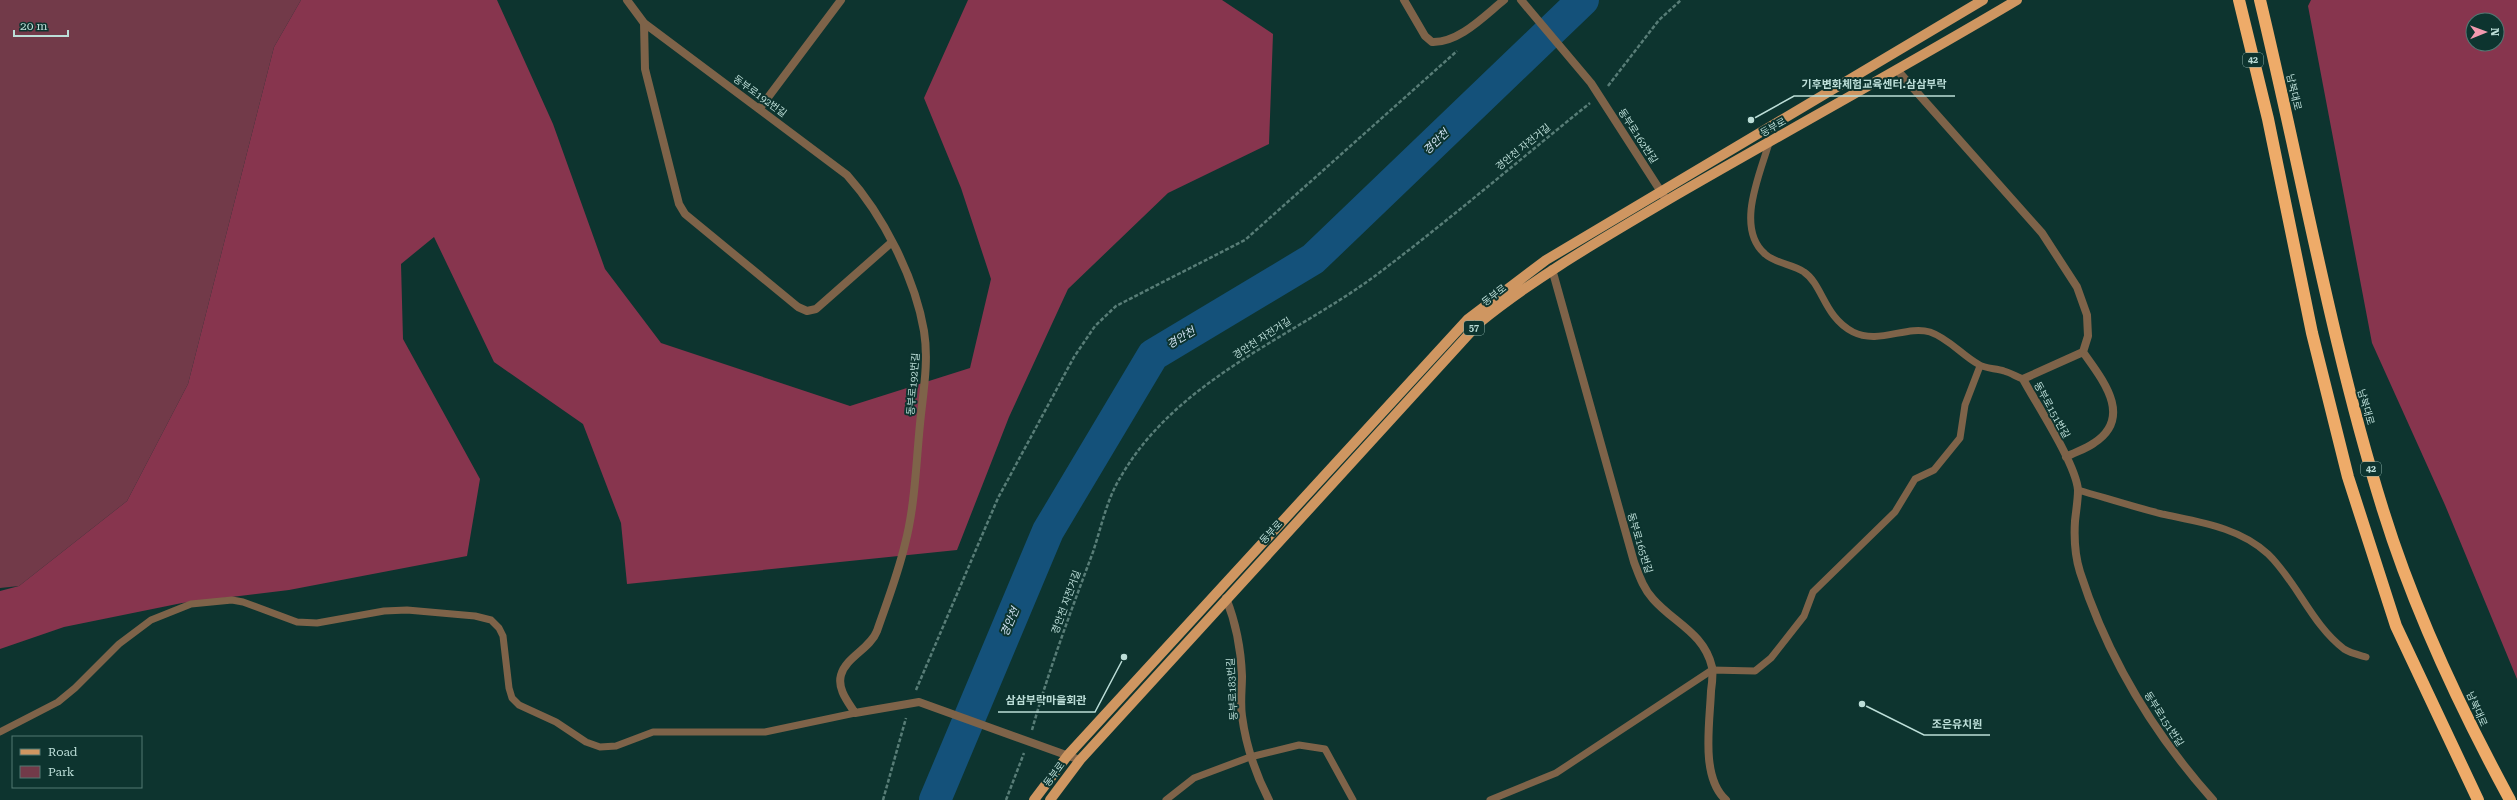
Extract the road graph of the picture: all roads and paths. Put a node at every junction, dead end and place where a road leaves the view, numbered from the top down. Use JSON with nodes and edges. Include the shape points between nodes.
{"nodes":[{"id":1,"x":627,"y":0,"type":"edge"},
{"id":2,"x":840,"y":0,"type":"edge"},
{"id":3,"x":1404,"y":0,"type":"edge"},
{"id":4,"x":1504,"y":0,"type":"edge"},
{"id":5,"x":1521,"y":0,"type":"edge"},
{"id":6,"x":1681,"y":0,"type":"edge"},
{"id":7,"x":1983,"y":0,"type":"edge"},
{"id":8,"x":2017,"y":0,"type":"edge"},
{"id":9,"x":2239,"y":0,"type":"edge"},
{"id":10,"x":2260,"y":0,"type":"edge"},
{"id":11,"x":644,"y":23,"type":"junction"},
{"id":12,"x":1459,"y":50,"type":"dead end"},
{"id":13,"x":1898,"y":71,"type":"junction"},
{"id":14,"x":1599,"y":95,"type":"junction"},
{"id":15,"x":760,"y":108,"type":"junction"},
{"id":16,"x":1769,"y":143,"type":"junction"},
{"id":17,"x":1665,"y":196,"type":"junction"},
{"id":18,"x":892,"y":242,"type":"junction"},
{"id":19,"x":1552,"y":269,"type":"junction"},
{"id":20,"x":2082,"y":352,"type":"junction"},
{"id":21,"x":1980,"y":366,"type":"junction"},
{"id":22,"x":2024,"y":379,"type":"junction"},
{"id":23,"x":2066,"y":457,"type":"junction"},
{"id":24,"x":2078,"y":490,"type":"junction"},
{"id":25,"x":1226,"y":598,"type":"junction"},
{"id":26,"x":2366,"y":657,"type":"dead end"},
{"id":27,"x":1712,"y":670,"type":"junction"},
{"id":28,"x":910,"y":705,"type":"junction"},
{"id":29,"x":855,"y":713,"type":"junction"},
{"id":30,"x":0,"y":732,"type":"edge"},
{"id":31,"x":1029,"y":741,"type":"junction"},
{"id":32,"x":1068,"y":755,"type":"junction"},
{"id":33,"x":1250,"y":757,"type":"junction"},
{"id":34,"x":1080,"y":760,"type":"junction"},
{"id":35,"x":884,"y":800,"type":"edge"},
{"id":36,"x":1006,"y":800,"type":"edge"},
{"id":37,"x":1034,"y":800,"type":"edge"},
{"id":38,"x":1050,"y":800,"type":"edge"},
{"id":39,"x":1166,"y":800,"type":"edge"},
{"id":40,"x":1269,"y":800,"type":"edge"},
{"id":41,"x":1353,"y":800,"type":"edge"},
{"id":42,"x":1490,"y":800,"type":"edge"},
{"id":43,"x":1726,"y":800,"type":"edge"},
{"id":44,"x":2213,"y":800,"type":"edge"},
{"id":45,"x":2478,"y":800,"type":"edge"},
{"id":46,"x":2510,"y":800,"type":"edge"}],
"edges":[{"from":1,"to":11,"type":"street","name":"동부로192번길"},
{"from":2,"to":15,"type":"street"},
{"from":3,"to":4,"type":"street","via":[[1426,36],[1432,42],[1442,43],[1453,39]]},
{"from":5,"to":14,"type":"street","name":"동부로162번길"},
{"from":6,"to":14,"type":"path","name":"경안천 자전거길","via":[[1659,20],[1612,82]]},
{"from":7,"to":17,"type":"main road"},
{"from":8,"to":13,"type":"main road","name":"동부로","number":"57"},
{"from":9,"to":45,"type":"highway","number":"42","via":[[2268,119],[2312,333],[2348,477],[2370,551],[2396,626]]},
{"from":10,"to":46,"type":"highway","name":"남북대로","number":"42","via":[[2338,352],[2384,511],[2420,609],[2473,731]]},
{"from":11,"to":15,"type":"street","name":"동부로192번길"},
{"from":11,"to":18,"type":"street","via":[[645,69],[679,204],[685,214],[798,307],[807,311],[816,309]]},
{"from":12,"to":28,"type":"path","via":[[1245,240],[1116,306],[1095,326],[1074,356],[998,498]]},
{"from":13,"to":16,"type":"main road","name":"동부로","number":"57"},
{"from":13,"to":20,"type":"street","via":[[2042,233],[2077,287],[2087,315],[2088,336]]},
{"from":14,"to":17,"type":"street","name":"동부로162번길"},
{"from":14,"to":31,"type":"path","name":"경안천 자전거길","via":[[1373,277],[1259,348],[1200,390],[1174,412],[1143,445],[1119,479],[1048,675]]},
{"from":15,"to":18,"type":"street","name":"동부로192번길","via":[[847,175],[871,203]]},
{"from":16,"to":17,"type":"main road","name":"동부로","number":"57"},
{"from":16,"to":21,"type":"lane","via":[[1752,201],[1751,224],[1756,243],[1766,255],[1804,272],[1827,308],[1853,332],[1879,337],[1930,332]]},
{"from":17,"to":19,"type":"main road","name":"동부로","number":"57"},
{"from":17,"to":32,"type":"main road","via":[[1546,260],[1468,319]]},
{"from":18,"to":29,"type":"street","name":"동부로192번길","via":[[917,302],[924,330],[926,371],[905,544],[876,633],[864,650],[844,667],[841,675],[840,686]]},
{"from":19,"to":25,"type":"main road","name":"동부로","number":"57","via":[[1479,323]]},
{"from":19,"to":27,"type":"street","name":"동부로165번길","via":[[1634,562],[1643,586],[1654,600],[1701,642],[1709,656]]},
{"from":20,"to":22,"type":"street","name":"동부로151번길"},
{"from":20,"to":23,"type":"street","via":[[2108,387],[2113,405],[2112,418],[2106,432],[2095,443]]},
{"from":21,"to":22,"type":"lane","via":[[2005,371]]},
{"from":21,"to":27,"type":"lane","via":[[1965,405],[1960,438],[1934,470],[1915,479],[1895,512],[1813,592],[1804,616],[1771,658],[1755,671]]},
{"from":22,"to":23,"type":"street","name":"동부로151번길"},
{"from":23,"to":24,"type":"street","name":"동부로151번길"},
{"from":24,"to":26,"type":"lane","via":[[2227,529],[2245,539],[2268,554],[2331,637],[2345,650]]},
{"from":24,"to":44,"type":"street","name":"동부로151번길","via":[[2075,546],[2080,571],[2104,632],[2140,704],[2182,765]]},
{"from":25,"to":33,"type":"street","name":"동부로183번길","via":[[1235,621],[1239,644],[1242,715]]},
{"from":25,"to":34,"type":"main road","name":"동부로","number":"57"},
{"from":27,"to":42,"type":"lane","via":[[1556,773]]},
{"from":27,"to":43,"type":"street","name":"동부로165번길","via":[[1708,745],[1710,766],[1715,783]]},
{"from":28,"to":29,"type":"street"},
{"from":28,"to":31,"type":"street","via":[[919,702]]},
{"from":28,"to":35,"type":"path"},
{"from":29,"to":30,"type":"lane","via":[[771,731],[653,732],[616,746],[600,747],[586,742],[556,722],[518,705],[512,698],[509,688],[503,636],[491,620],[475,616],[407,610],[384,611],[317,623],[298,622],[232,600],[191,604],[151,620],[119,644],[76,688],[58,702]]},
{"from":31,"to":32,"type":"street"},
{"from":31,"to":36,"type":"path","name":"경안천 자전거길"},
{"from":32,"to":34,"type":"street"},
{"from":32,"to":37,"type":"main road"},
{"from":33,"to":39,"type":"lane","via":[[1194,778]]},
{"from":33,"to":40,"type":"street","name":"동부로183번길"},
{"from":33,"to":41,"type":"lane","via":[[1299,745],[1325,749]]},
{"from":34,"to":38,"type":"main road","name":"동부로","number":"57"}]}
